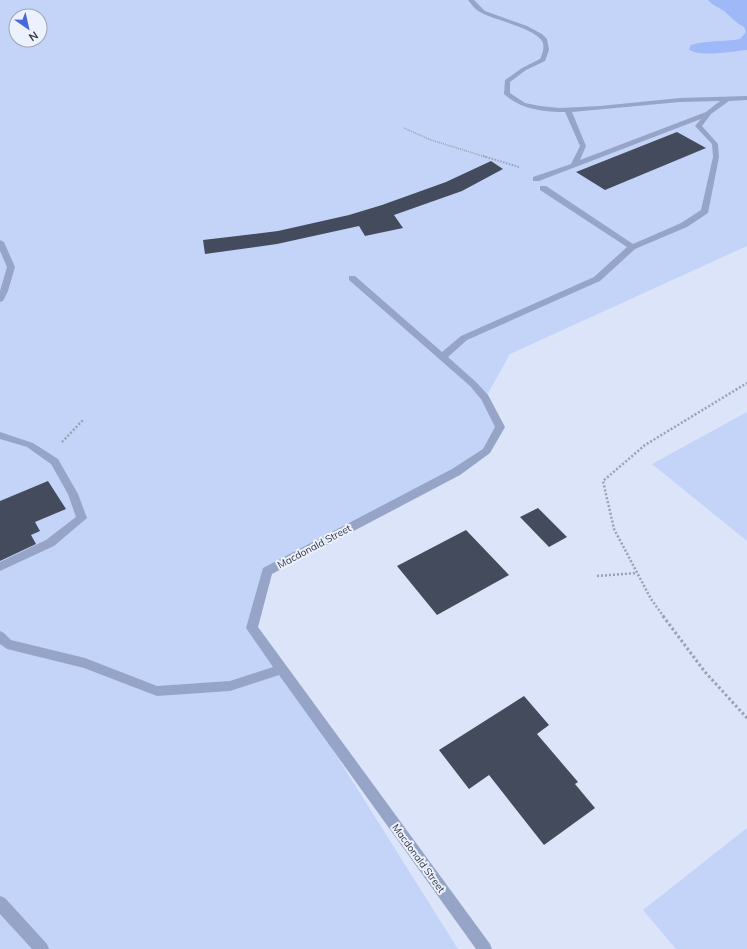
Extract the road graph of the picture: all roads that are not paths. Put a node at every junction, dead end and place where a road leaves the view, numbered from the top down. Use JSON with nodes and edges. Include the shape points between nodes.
{"nodes":[{"id":1,"x":471,"y":0,"type":"edge"},
{"id":2,"x":747,"y":98,"type":"edge"},
{"id":3,"x":726,"y":100,"type":"junction"},
{"id":4,"x":568,"y":111,"type":"junction"},
{"id":5,"x":709,"y":113,"type":"junction"},
{"id":6,"x":574,"y":165,"type":"junction"},
{"id":7,"x":536,"y":179,"type":"road end"},
{"id":8,"x":543,"y":188,"type":"dead end"},
{"id":9,"x":0,"y":242,"type":"edge"},
{"id":10,"x":632,"y":246,"type":"junction"},
{"id":11,"x":352,"y":278,"type":"dead end"},
{"id":12,"x":0,"y":299,"type":"edge"},
{"id":13,"x":442,"y":357,"type":"junction"},
{"id":14,"x":0,"y":435,"type":"edge"},
{"id":15,"x":0,"y":567,"type":"edge"},
{"id":16,"x":0,"y":636,"type":"edge"},
{"id":17,"x":282,"y":669,"type":"junction"},
{"id":18,"x":0,"y":903,"type":"edge"},
{"id":19,"x":42,"y":949,"type":"edge"},
{"id":20,"x":485,"y":949,"type":"edge"}],
"edges":[{"from":1,"to":4,"type":"street","via":[[483,12],[530,30],[544,39],[547,50],[543,60],[507,81],[507,94],[521,103]]},
{"from":2,"to":3,"type":"street"},
{"from":3,"to":4,"type":"street","via":[[681,100]]},
{"from":3,"to":5,"type":"street"},
{"from":4,"to":6,"type":"street","via":[[583,146]]},
{"from":5,"to":6,"type":"street"},
{"from":5,"to":10,"type":"street","via":[[698,126],[715,144],[716,158],[704,211],[684,225]]},
{"from":6,"to":7,"type":"street"},
{"from":8,"to":10,"type":"street"},
{"from":9,"to":12,"type":"street","via":[[11,266]]},
{"from":10,"to":13,"type":"street","via":[[597,278],[464,338]]},
{"from":11,"to":13,"type":"street","name":"Macdonald Street"},
{"from":13,"to":17,"type":"street","name":"Macdonald Street","via":[[486,397],[500,426],[487,451],[456,472],[267,571],[252,628]]},
{"from":14,"to":15,"type":"street","via":[[30,445],[55,462],[73,494],[82,518],[50,543]]},
{"from":16,"to":17,"type":"street","via":[[7,644],[86,663],[156,691],[230,686]]},
{"from":17,"to":20,"type":"street","name":"Macdonald Street"},
{"from":18,"to":19,"type":"street"}]}
